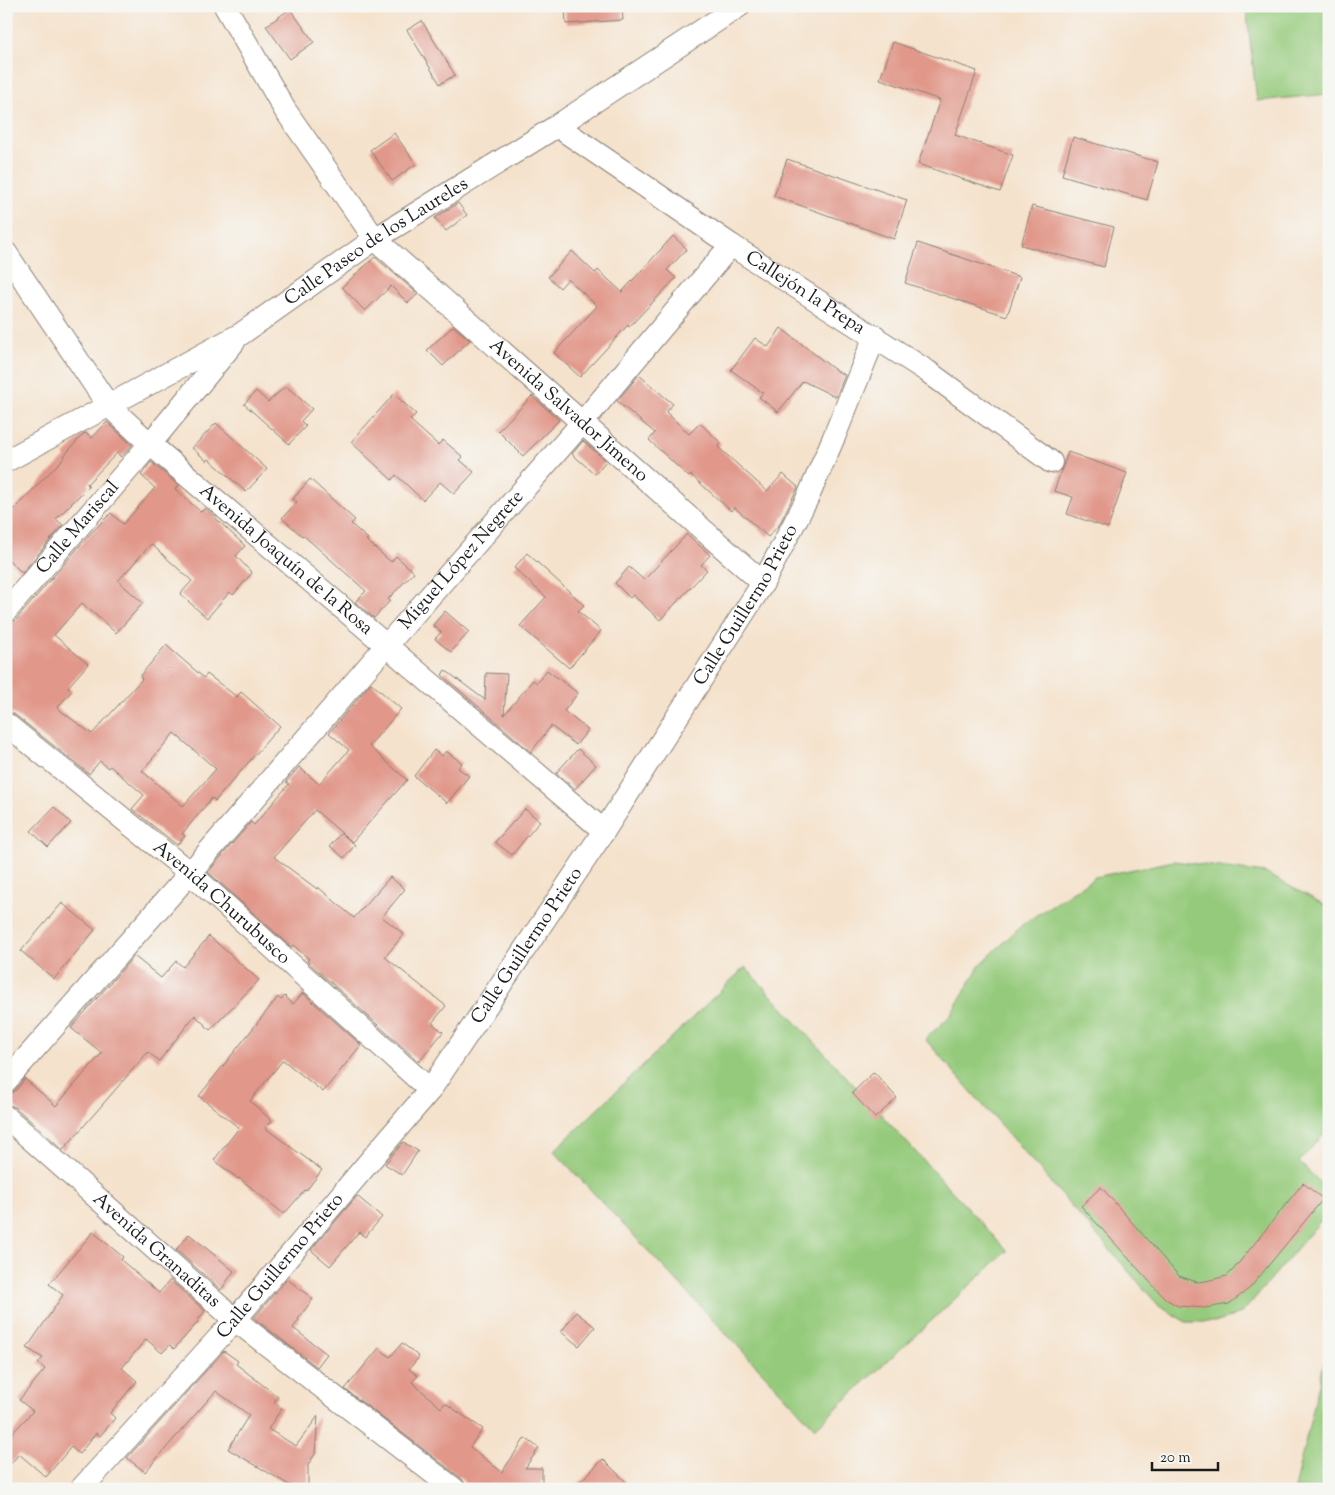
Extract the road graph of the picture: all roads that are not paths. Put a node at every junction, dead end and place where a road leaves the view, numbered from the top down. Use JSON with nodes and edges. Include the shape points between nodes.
{"nodes":[{"id":1,"x":225,"y":6,"type":"edge"},
{"id":2,"x":739,"y":6,"type":"edge"},
{"id":3,"x":557,"y":126,"type":"junction"},
{"id":4,"x":375,"y":239,"type":"junction"},
{"id":5,"x":731,"y":245,"type":"junction"},
{"id":6,"x":6,"y":253,"type":"edge"},
{"id":7,"x":241,"y":334,"type":"junction"},
{"id":8,"x":875,"y":336,"type":"junction"},
{"id":9,"x":108,"y":406,"type":"junction"},
{"id":10,"x":582,"y":423,"type":"junction"},
{"id":11,"x":150,"y":444,"type":"junction"},
{"id":12,"x":6,"y":461,"type":"edge"},
{"id":13,"x":1051,"y":462,"type":"dead end"},
{"id":14,"x":763,"y":583,"type":"junction"},
{"id":15,"x":6,"y":611,"type":"edge"},
{"id":16,"x":386,"y":646,"type":"junction"},
{"id":17,"x":6,"y":724,"type":"edge"},
{"id":18,"x":604,"y":831,"type":"junction"},
{"id":19,"x":190,"y":873,"type":"junction"},
{"id":20,"x":6,"y":1081,"type":"edge"},
{"id":21,"x":430,"y":1090,"type":"junction"},
{"id":22,"x":6,"y":1117,"type":"edge"},
{"id":23,"x":235,"y":1320,"type":"junction"},
{"id":24,"x":81,"y":1489,"type":"edge"},
{"id":25,"x":454,"y":1489,"type":"edge"}],
"edges":[{"from":1,"to":4,"type":"street","name":"Avenida Salvador Jimeno","via":[[285,110]]},
{"from":2,"to":3,"type":"street","name":"Calle Paseo de los Laureles"},
{"from":3,"to":4,"type":"street","name":"Calle Paseo de los Laureles"},
{"from":3,"to":5,"type":"street","name":"Callejón la Prepa"},
{"from":4,"to":7,"type":"street","name":"Calle Paseo de los Laureles"},
{"from":4,"to":10,"type":"street","name":"Avenida Salvador Jimeno"},
{"from":5,"to":8,"type":"street","name":"Callejón la Prepa"},
{"from":5,"to":10,"type":"street","name":"Miguel López Negrete"},
{"from":6,"to":9,"type":"street","name":"Avenida Joaquín de la Rosa"},
{"from":7,"to":9,"type":"street","name":"Calle Paseo de los Laureles"},
{"from":7,"to":11,"type":"street","name":"Calle Mariscal"},
{"from":8,"to":13,"type":"street","name":"Callejón la Prepa"},
{"from":8,"to":14,"type":"street","name":"Calle Guillermo Prieto","via":[[808,497]]},
{"from":9,"to":11,"type":"street","name":"Avenida Joaquín de la Rosa"},
{"from":9,"to":12,"type":"street","name":"Calle Paseo de los Laureles"},
{"from":10,"to":14,"type":"street","name":"Avenida Salvador Jimeno"},
{"from":10,"to":16,"type":"street","name":"Miguel López Negrete"},
{"from":11,"to":15,"type":"street","name":"Calle Mariscal"},
{"from":11,"to":16,"type":"street","name":"Avenida Joaquín de la Rosa"},
{"from":14,"to":18,"type":"street","name":"Calle Guillermo Prieto"},
{"from":16,"to":18,"type":"street","name":"Avenida Joaquín de la Rosa"},
{"from":16,"to":19,"type":"street","name":"Miguel López Negrete"},
{"from":17,"to":19,"type":"street","name":"Avenida Churubusco"},
{"from":18,"to":21,"type":"street","name":"Calle Guillermo Prieto"},
{"from":19,"to":20,"type":"street","name":"Miguel López Negrete"},
{"from":19,"to":21,"type":"street","name":"Avenida Churubusco"},
{"from":21,"to":23,"type":"street","name":"Calle Guillermo Prieto"},
{"from":22,"to":23,"type":"street","name":"Avenida Granaditas"},
{"from":23,"to":24,"type":"street","name":"Calle Guillermo Prieto"},
{"from":23,"to":25,"type":"street","name":"Avenida Granaditas"}]}
